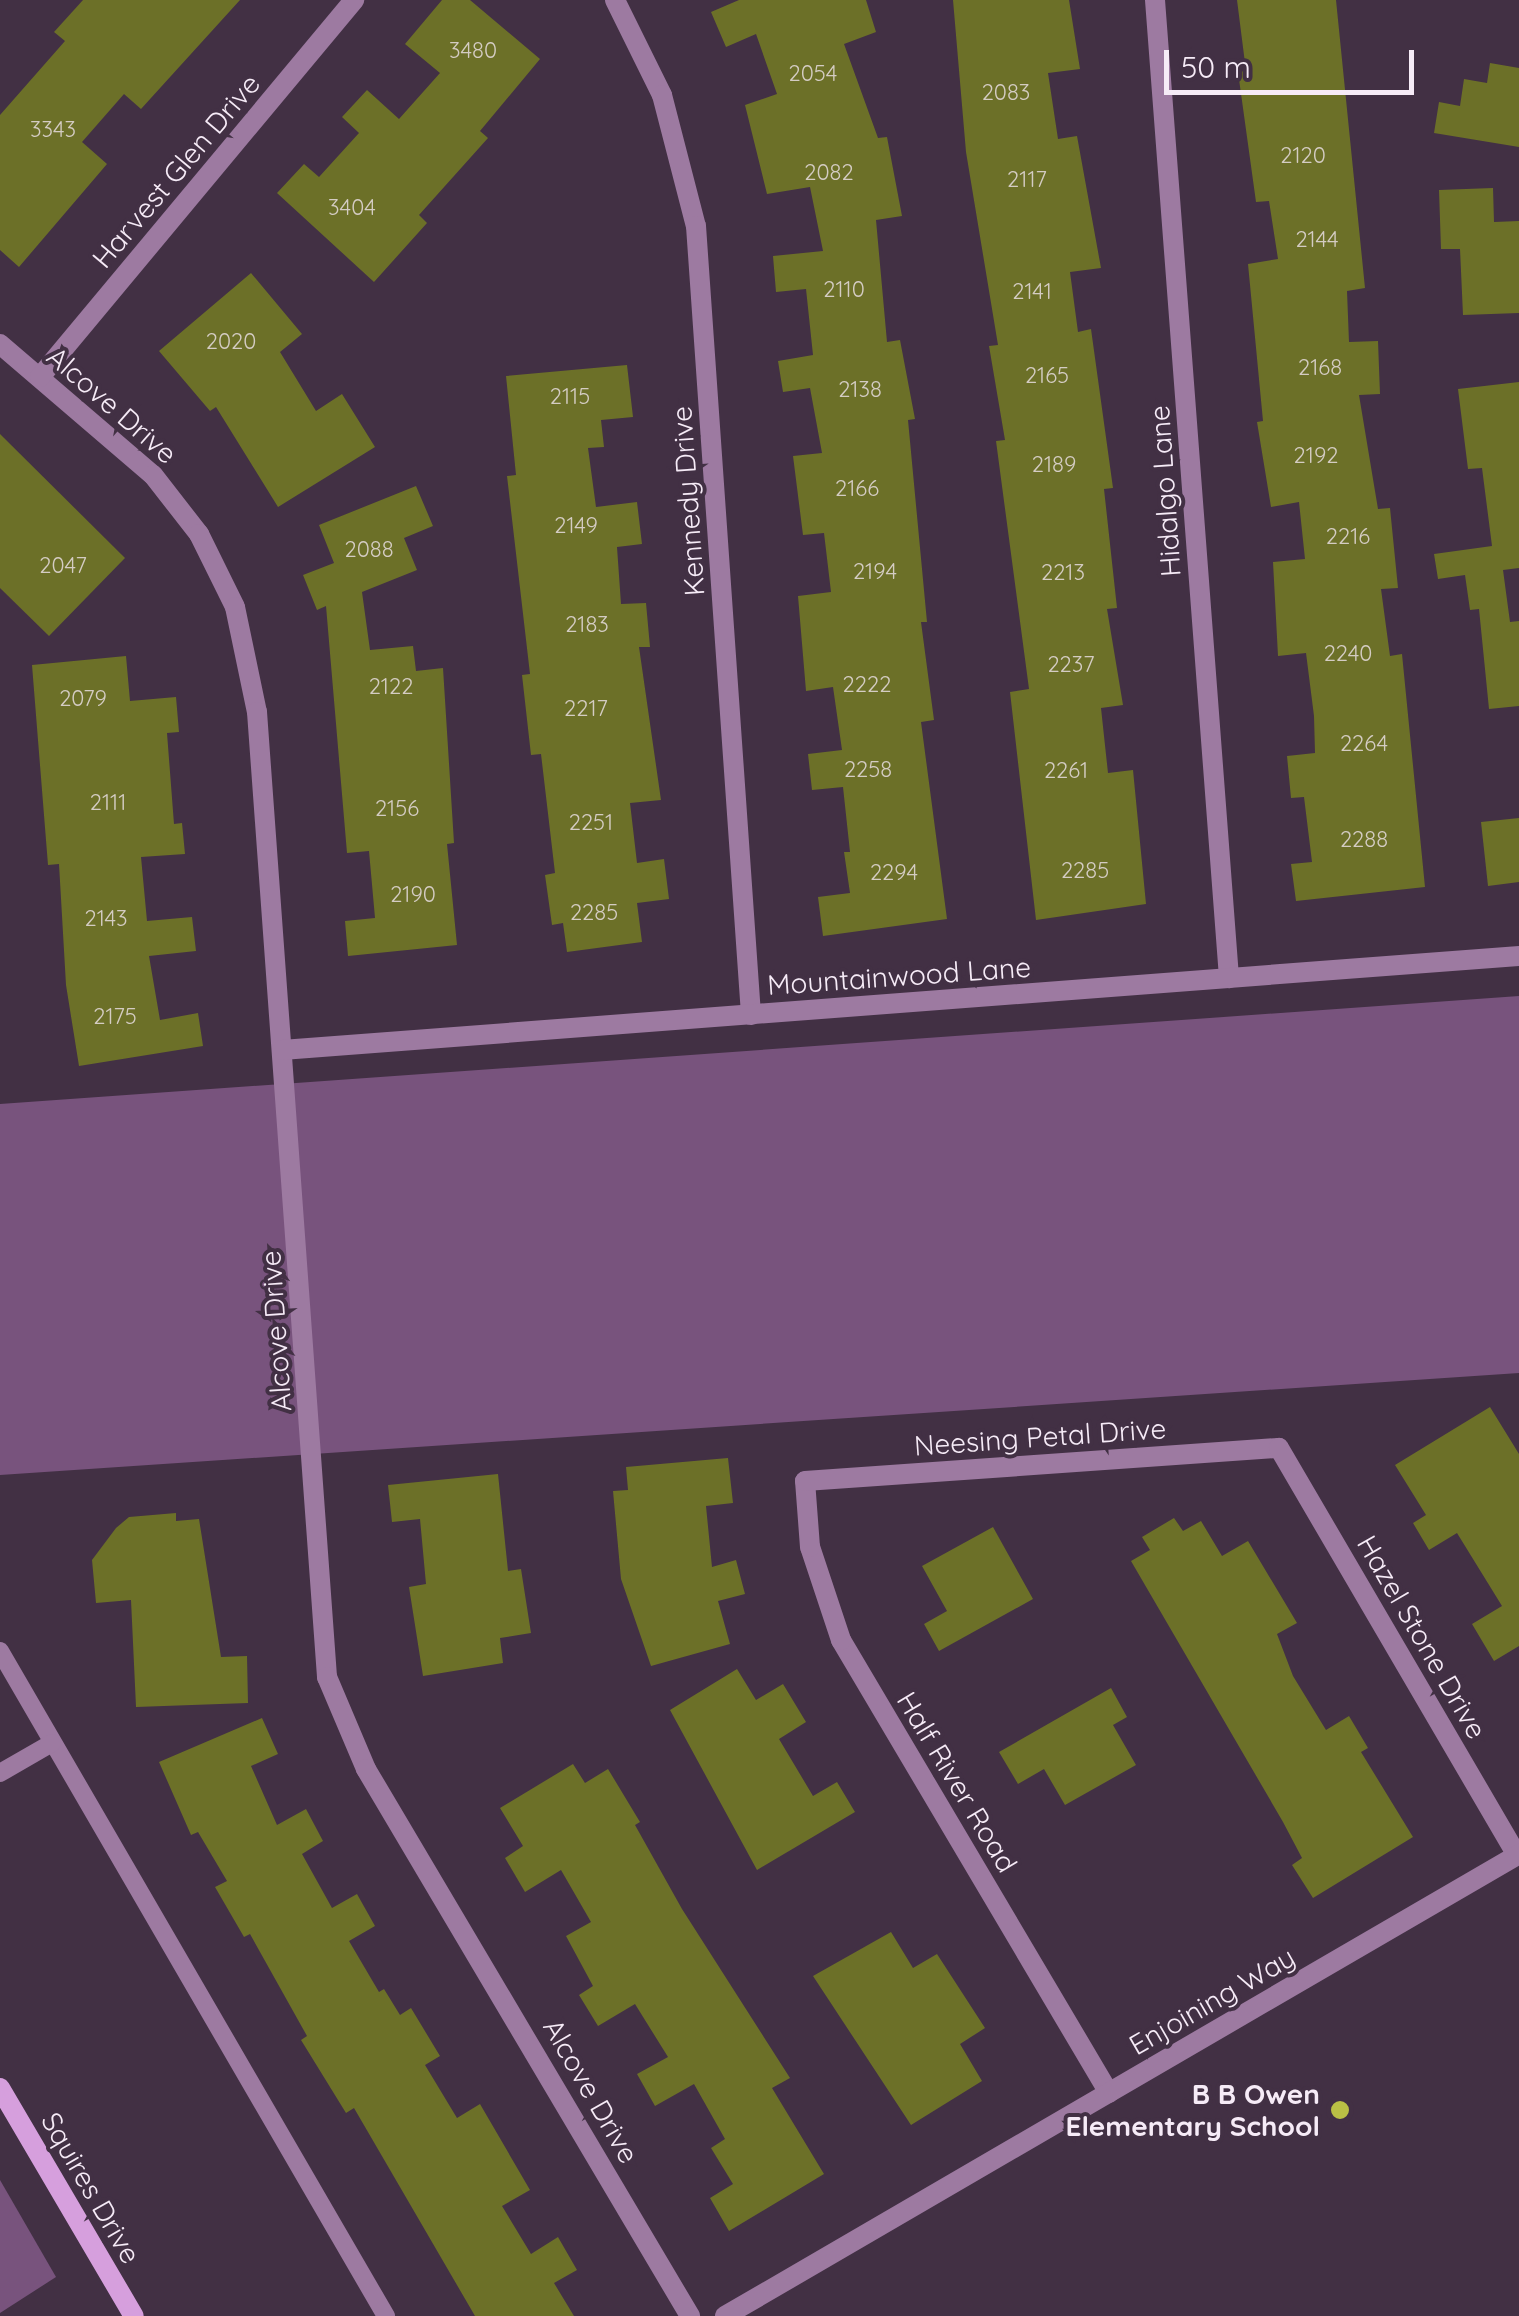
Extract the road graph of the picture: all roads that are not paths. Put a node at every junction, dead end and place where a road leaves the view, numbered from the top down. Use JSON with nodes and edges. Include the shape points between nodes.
{"nodes":[{"id":1,"x":354,"y":0,"type":"edge"},
{"id":2,"x":615,"y":0,"type":"edge"},
{"id":3,"x":1155,"y":0,"type":"edge"},
{"id":4,"x":0,"y":344,"type":"edge"},
{"id":5,"x":40,"y":377,"type":"junction"},
{"id":6,"x":1519,"y":956,"type":"edge"},
{"id":7,"x":1230,"y":978,"type":"junction"},
{"id":8,"x":752,"y":1014,"type":"junction"},
{"id":9,"x":282,"y":1050,"type":"junction"},
{"id":10,"x":1279,"y":1448,"type":"joint"},
{"id":11,"x":805,"y":1481,"type":"joint"},
{"id":12,"x":0,"y":1650,"type":"edge"},
{"id":13,"x":52,"y":1743,"type":"junction"},
{"id":14,"x":0,"y":1773,"type":"edge"},
{"id":15,"x":1518,"y":1854,"type":"edge"},
{"id":16,"x":0,"y":2088,"type":"edge"},
{"id":17,"x":1109,"y":2093,"type":"junction"},
{"id":18,"x":134,"y":2316,"type":"edge"},
{"id":19,"x":386,"y":2316,"type":"edge"},
{"id":20,"x":690,"y":2316,"type":"edge"},
{"id":21,"x":725,"y":2316,"type":"edge"}],
"edges":[{"from":1,"to":5,"type":"street","name":"Harvest Glen Drive"},
{"from":2,"to":8,"type":"street","name":"Kennedy Drive","via":[[662,94],[696,226]]},
{"from":3,"to":7,"type":"street","name":"Hidalgo Lane"},
{"from":4,"to":5,"type":"street","name":"Alcove Drive"},
{"from":5,"to":9,"type":"street","name":"Alcove Drive","via":[[166,490],[212,558],[234,607],[256,700]]},
{"from":6,"to":7,"type":"street","name":"Mountainwood Lane"},
{"from":7,"to":8,"type":"street","name":"Mountainwood Lane"},
{"from":8,"to":9,"type":"street","name":"Mountainwood Lane"},
{"from":9,"to":20,"type":"street","name":"Alcove Drive","via":[[327,1677],[366,1769]]},
{"from":10,"to":11,"type":"street","name":"Neesing Petal Drive"},
{"from":10,"to":15,"type":"street","name":"Hazel Stone Drive"},
{"from":11,"to":17,"type":"street","name":"Half River Road","via":[[810,1547],[841,1640]]},
{"from":12,"to":13,"type":"lane"},
{"from":13,"to":14,"type":"lane"},
{"from":13,"to":19,"type":"lane"},
{"from":15,"to":17,"type":"street","name":"Enjoining Way"},
{"from":16,"to":18,"type":"street","name":"Squires Drive"},
{"from":17,"to":21,"type":"street","name":"Enjoining Way"}]}
